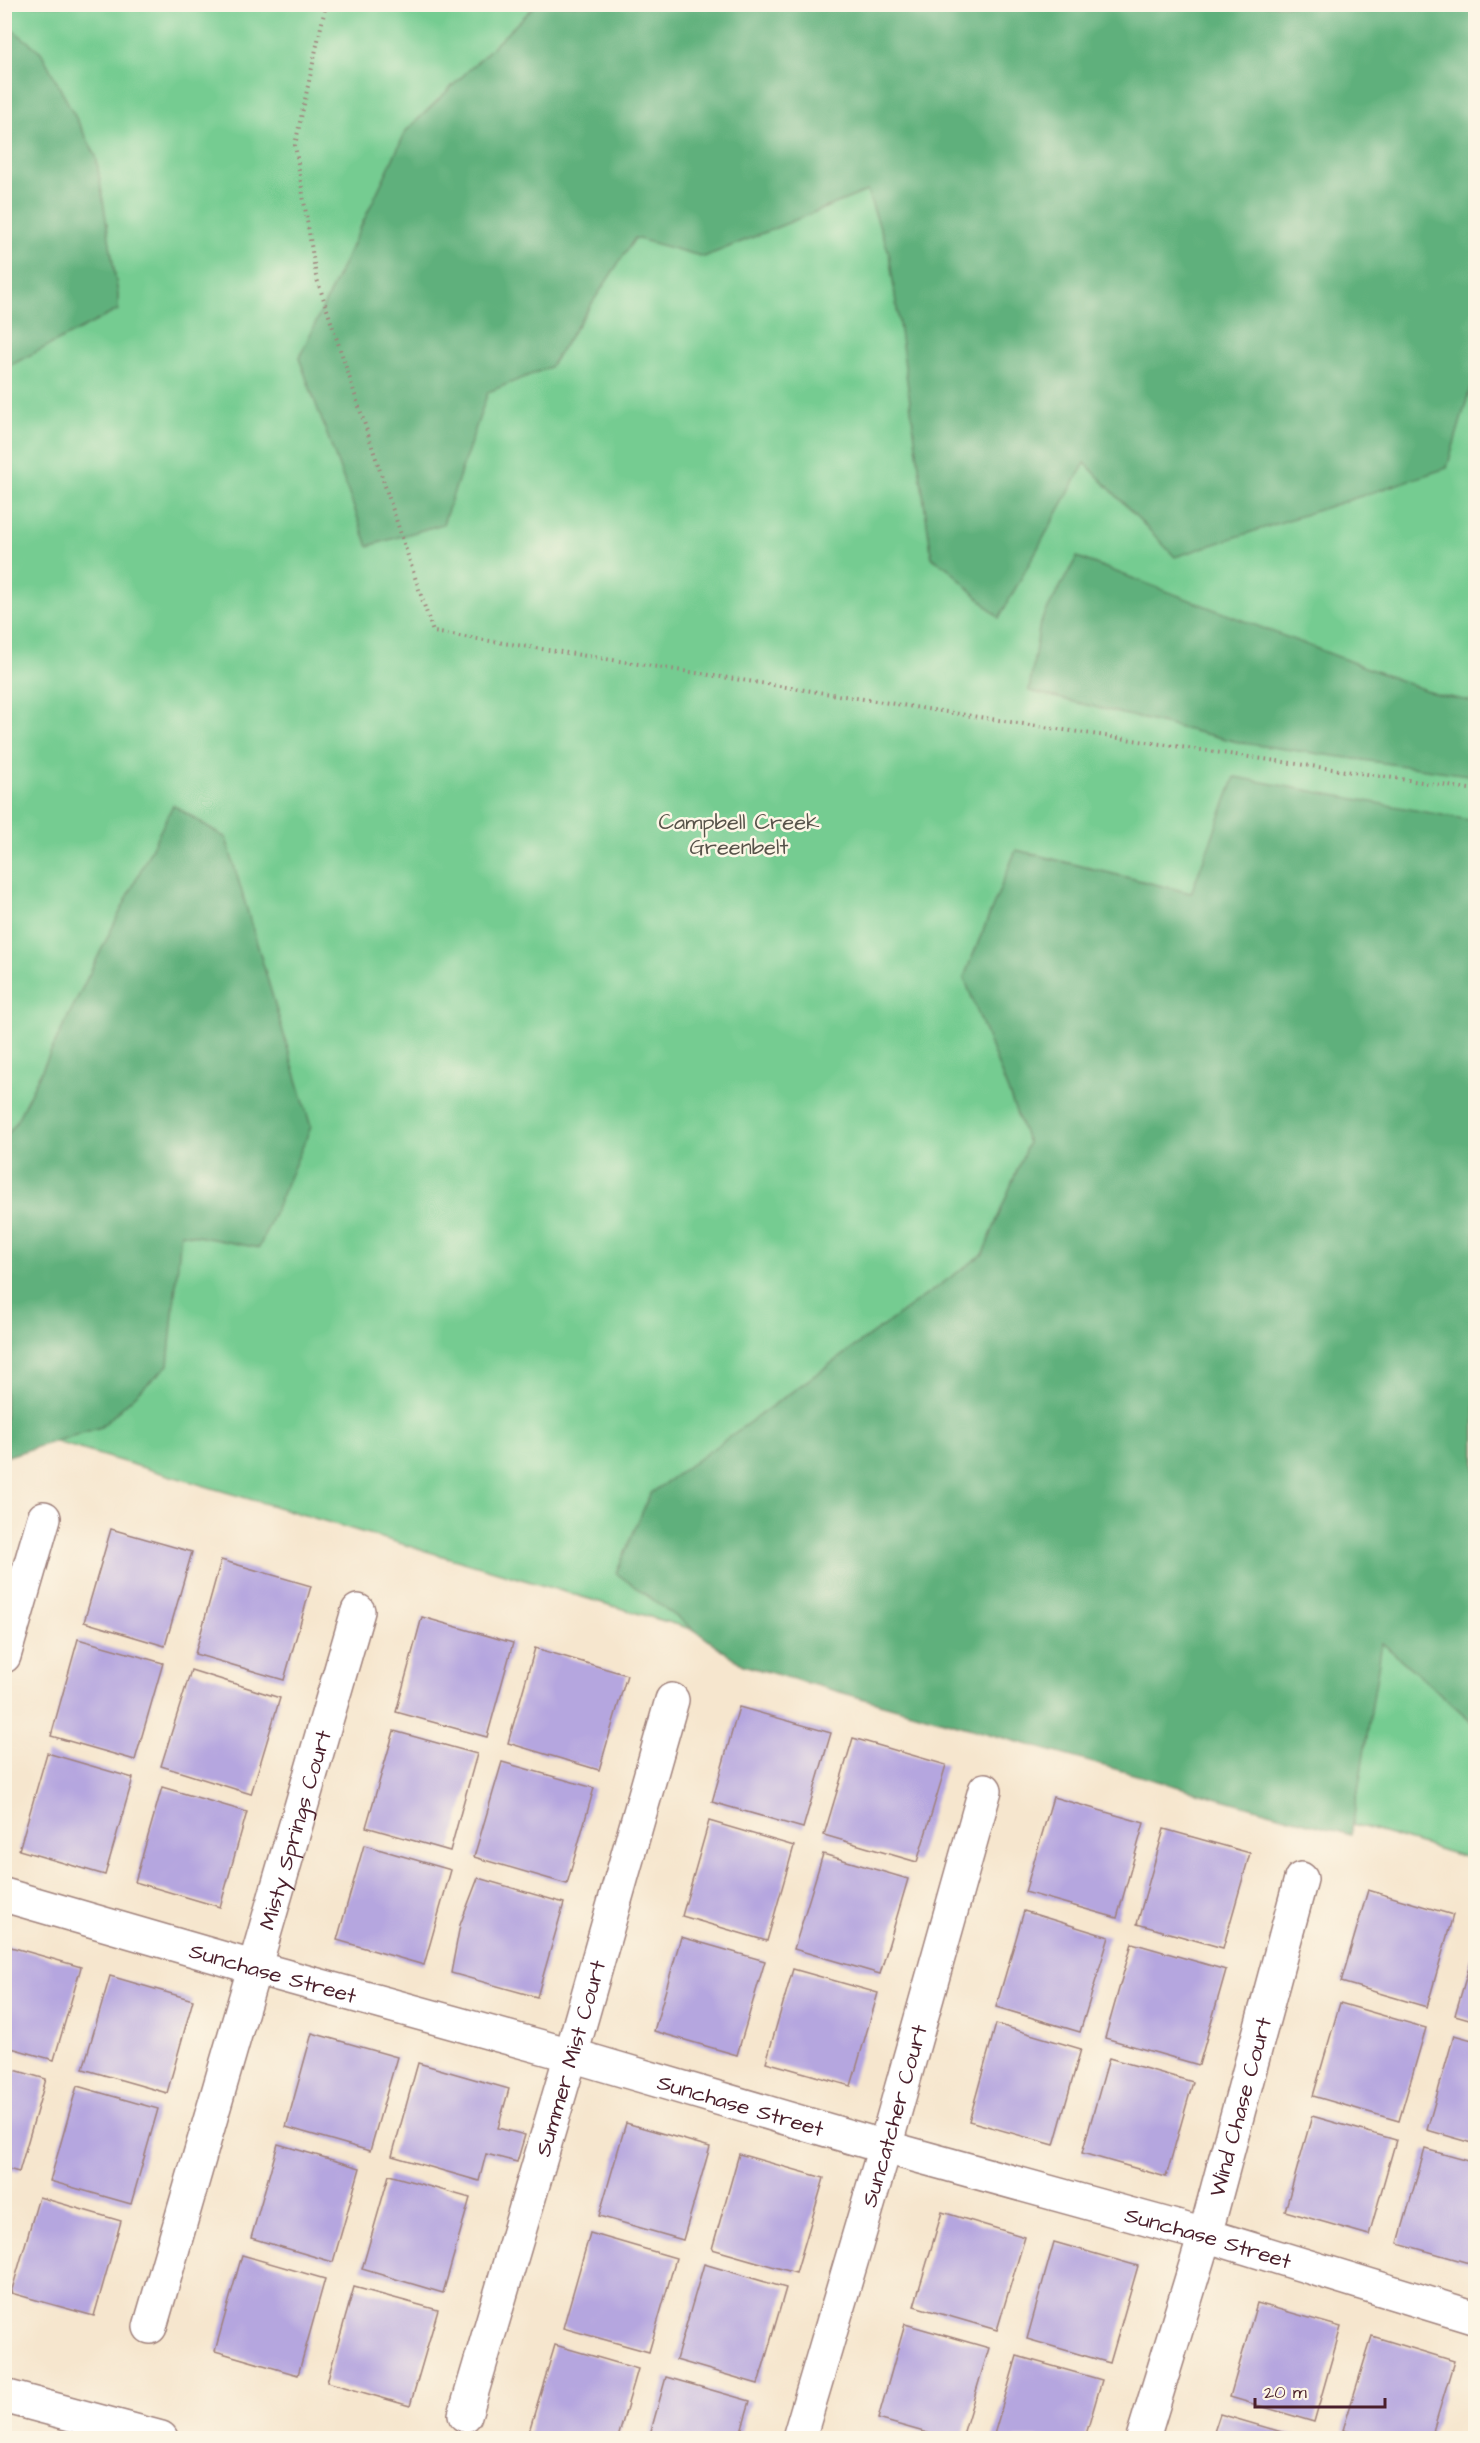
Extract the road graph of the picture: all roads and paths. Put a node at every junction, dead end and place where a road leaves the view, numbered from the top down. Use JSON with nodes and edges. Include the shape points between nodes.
{"nodes":[{"id":1,"x":326,"y":4,"type":"edge"},
{"id":2,"x":1476,"y":790,"type":"edge"},
{"id":3,"x":44,"y":1518,"type":"dead end"},
{"id":4,"x":358,"y":1611,"type":"dead end"},
{"id":5,"x":4,"y":1656,"type":"edge"},
{"id":6,"x":672,"y":1700,"type":"dead end"},
{"id":7,"x":985,"y":1790,"type":"dead end"},
{"id":8,"x":1301,"y":1879,"type":"dead end"},
{"id":9,"x":4,"y":1894,"type":"edge"},
{"id":10,"x":256,"y":1968,"type":"junction"},
{"id":11,"x":572,"y":2055,"type":"junction"},
{"id":12,"x":885,"y":2147,"type":"junction"},
{"id":13,"x":1205,"y":2235,"type":"junction"},
{"id":14,"x":1476,"y":2318,"type":"edge"},
{"id":15,"x":150,"y":2327,"type":"dead end"},
{"id":16,"x":4,"y":2396,"type":"edge"},
{"id":17,"x":465,"y":2415,"type":"dead end"},
{"id":18,"x":161,"y":2439,"type":"edge"},
{"id":19,"x":799,"y":2439,"type":"edge"},
{"id":20,"x":1143,"y":2439,"type":"edge"}],
"edges":[{"from":1,"to":2,"type":"path","via":[[295,145],[316,276],[433,632]]},
{"from":3,"to":5,"type":"street"},
{"from":4,"to":10,"type":"street","name":"Misty Springs Court"},
{"from":6,"to":11,"type":"street","name":"Summer Mist Court"},
{"from":7,"to":12,"type":"street","name":"Suncatcher Court"},
{"from":8,"to":13,"type":"street","name":"Wind Chase Court"},
{"from":9,"to":10,"type":"street","name":"Sunchase Street"},
{"from":10,"to":11,"type":"street","name":"Sunchase Street"},
{"from":10,"to":15,"type":"street","name":"Misty Springs Court"},
{"from":11,"to":12,"type":"street","name":"Sunchase Street"},
{"from":11,"to":17,"type":"street","name":"Summer Mist Court"},
{"from":12,"to":13,"type":"street","name":"Sunchase Street"},
{"from":12,"to":19,"type":"street","name":"Suncatcher Court"},
{"from":13,"to":14,"type":"street","name":"Sunchase Street"},
{"from":13,"to":20,"type":"street","name":"Wind Chase Court"},
{"from":16,"to":18,"type":"street"}]}
